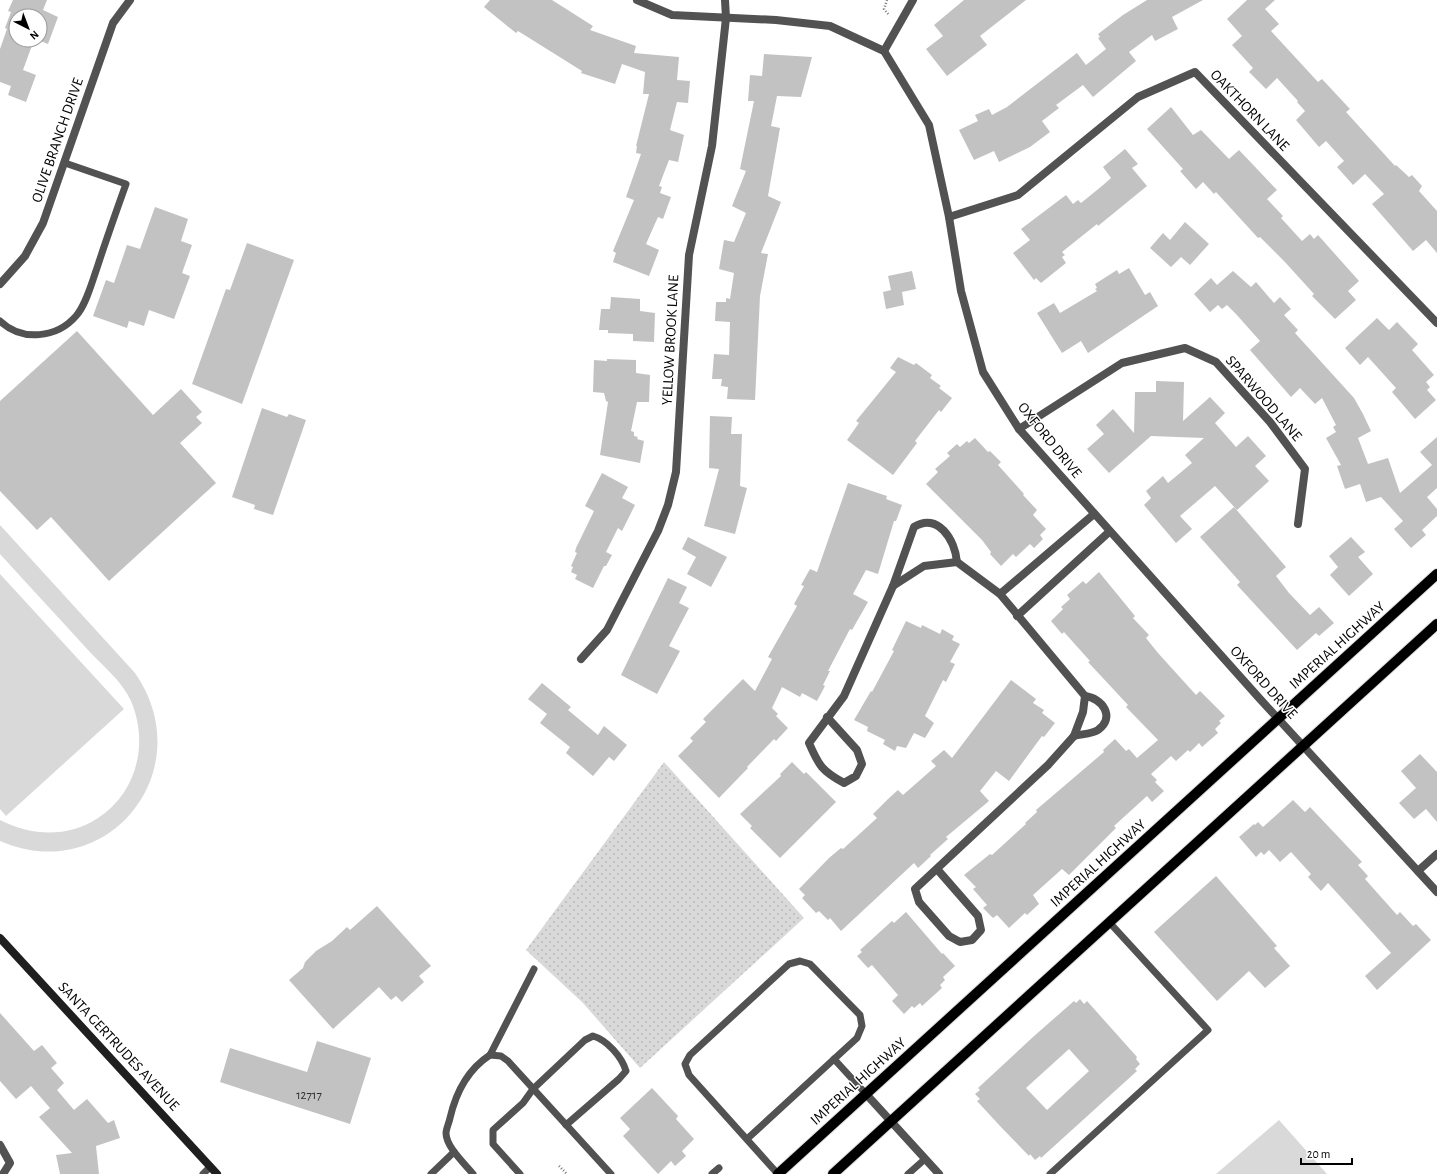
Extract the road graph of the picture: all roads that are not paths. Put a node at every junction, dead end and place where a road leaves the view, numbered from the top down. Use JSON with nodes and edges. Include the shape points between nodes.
{"nodes":[{"id":1,"x":130,"y":0,"type":"edge"},
{"id":2,"x":636,"y":0,"type":"edge"},
{"id":3,"x":725,"y":0,"type":"edge"},
{"id":4,"x":913,"y":0,"type":"edge"},
{"id":5,"x":726,"y":18,"type":"junction"},
{"id":6,"x":884,"y":51,"type":"junction"},
{"id":7,"x":65,"y":163,"type":"junction"},
{"id":8,"x":949,"y":217,"type":"junction"},
{"id":9,"x":0,"y":284,"type":"edge"},
{"id":10,"x":0,"y":321,"type":"edge"},
{"id":11,"x":1437,"y":323,"type":"edge"},
{"id":12,"x":1018,"y":429,"type":"junction"},
{"id":13,"x":1094,"y":514,"type":"junction"},
{"id":14,"x":1298,"y":524,"type":"dead end"},
{"id":15,"x":1109,"y":532,"type":"junction"},
{"id":16,"x":957,"y":562,"type":"junction"},
{"id":17,"x":1437,"y":574,"type":"edge"},
{"id":18,"x":893,"y":586,"type":"junction"},
{"id":19,"x":1000,"y":594,"type":"junction"},
{"id":20,"x":1017,"y":616,"type":"junction"},
{"id":21,"x":1437,"y":624,"type":"edge"},
{"id":22,"x":581,"y":659,"type":"dead end"},
{"id":23,"x":1085,"y":696,"type":"junction"},
{"id":24,"x":828,"y":717,"type":"junction"},
{"id":25,"x":1278,"y":718,"type":"junction"},
{"id":26,"x":1074,"y":736,"type":"junction"},
{"id":27,"x":1303,"y":746,"type":"junction"},
{"id":28,"x":1437,"y":854,"type":"edge"},
{"id":29,"x":937,"y":870,"type":"junction"},
{"id":30,"x":1418,"y":871,"type":"junction"},
{"id":31,"x":1437,"y":892,"type":"edge"},
{"id":32,"x":1110,"y":922,"type":"junction"},
{"id":33,"x":0,"y":938,"type":"edge"},
{"id":34,"x":534,"y":969,"type":"dead end"},
{"id":35,"x":490,"y":1055,"type":"junction"},
{"id":36,"x":834,"y":1059,"type":"junction"},
{"id":37,"x":533,"y":1089,"type":"junction"},
{"id":38,"x":866,"y":1094,"type":"junction"},
{"id":39,"x":891,"y":1121,"type":"junction"},
{"id":40,"x":566,"y":1125,"type":"junction"},
{"id":41,"x":747,"y":1139,"type":"junction"},
{"id":42,"x":0,"y":1145,"type":"edge"},
{"id":43,"x":454,"y":1152,"type":"junction"},
{"id":44,"x":925,"y":1159,"type":"junction"},
{"id":45,"x":210,"y":1167,"type":"junction"},
{"id":46,"x":719,"y":1168,"type":"dead end"},
{"id":47,"x":3,"y":1174,"type":"edge"},
{"id":48,"x":202,"y":1174,"type":"edge"},
{"id":49,"x":217,"y":1174,"type":"edge"},
{"id":50,"x":431,"y":1174,"type":"edge"},
{"id":51,"x":473,"y":1174,"type":"edge"},
{"id":52,"x":520,"y":1174,"type":"edge"},
{"id":53,"x":610,"y":1174,"type":"edge"},
{"id":54,"x":712,"y":1174,"type":"edge"},
{"id":55,"x":778,"y":1174,"type":"edge"},
{"id":56,"x":833,"y":1174,"type":"edge"},
{"id":57,"x":908,"y":1174,"type":"edge"},
{"id":58,"x":939,"y":1174,"type":"edge"},
{"id":59,"x":1050,"y":1174,"type":"edge"}],
"edges":[{"from":1,"to":7,"type":"street","name":"OLIVE BRANCH DRIVE","via":[[112,23]]},
{"from":2,"to":5,"type":"street","via":[[672,14]]},
{"from":3,"to":5,"type":"street","name":"YELLOW BROOK LANE"},
{"from":4,"to":6,"type":"street"},
{"from":5,"to":6,"type":"street","via":[[830,26]]},
{"from":5,"to":22,"type":"street","name":"YELLOW BROOK LANE","via":[[712,146],[689,261],[674,478],[668,505],[658,531],[607,630]]},
{"from":6,"to":8,"type":"street","name":"OXFORD DRIVE","via":[[929,125]]},
{"from":7,"to":9,"type":"street","name":"OLIVE BRANCH DRIVE","via":[[42,223],[25,256]]},
{"from":7,"to":10,"type":"lane","via":[[126,184],[90,289],[77,315],[61,329],[43,335],[29,335],[17,332]]},
{"from":8,"to":11,"type":"street","name":"OAKTHORN LANE","via":[[1018,195],[1138,97],[1195,72]]},
{"from":8,"to":12,"type":"street","name":"OXFORD DRIVE","via":[[961,291],[983,372]]},
{"from":12,"to":13,"type":"street","name":"OXFORD DRIVE"},
{"from":12,"to":14,"type":"street","name":"SPARWOOD LANE","via":[[1122,362],[1185,348],[1216,362],[1270,422],[1305,470]]},
{"from":13,"to":15,"type":"street","name":"OXFORD DRIVE"},
{"from":13,"to":19,"type":"street"},
{"from":15,"to":20,"type":"street"},
{"from":15,"to":25,"type":"street","name":"OXFORD DRIVE"},
{"from":16,"to":18,"type":"street","via":[[924,566]]},
{"from":16,"to":18,"type":"street","via":[[956,550],[947,532],[933,524],[921,522],[914,527]]},
{"from":16,"to":19,"type":"street"},
{"from":17,"to":25,"type":"main road","name":"IMPERIAL HIGHWAY"},
{"from":18,"to":24,"type":"street","via":[[844,696]]},
{"from":19,"to":20,"type":"street"},
{"from":20,"to":23,"type":"street"},
{"from":21,"to":27,"type":"main road"},
{"from":23,"to":26,"type":"street","via":[[1083,712]]},
{"from":23,"to":26,"type":"street","via":[[1093,697],[1102,703],[1106,708],[1107,717],[1097,730]]},
{"from":24,"to":24,"type":"street","via":[[810,743],[826,774],[844,783],[856,776],[862,764],[857,750]]},
{"from":25,"to":27,"type":"street","name":"OXFORD DRIVE"},
{"from":25,"to":38,"type":"main road","name":"IMPERIAL HIGHWAY"},
{"from":26,"to":29,"type":"street","via":[[1048,766]]},
{"from":27,"to":30,"type":"street","name":"OXFORD DRIVE"},
{"from":27,"to":32,"type":"main road"},
{"from":28,"to":30,"type":"street"},
{"from":29,"to":29,"type":"street","via":[[916,889],[919,902],[949,936],[960,942],[972,940],[981,930],[978,916]]},
{"from":30,"to":31,"type":"street","name":"OXFORD DRIVE"},
{"from":32,"to":39,"type":"main road"},
{"from":32,"to":59,"type":"lane","via":[[1208,1030]]},
{"from":33,"to":45,"type":"main road","name":"SANTA GERTRUDES AVENUE"},
{"from":34,"to":35,"type":"lane"},
{"from":35,"to":37,"type":"lane","via":[[501,1056]]},
{"from":35,"to":43,"type":"lane","via":[[475,1067],[462,1083],[452,1109],[446,1134]]},
{"from":36,"to":38,"type":"lane"},
{"from":36,"to":41,"type":"lane"},
{"from":36,"to":41,"type":"lane","via":[[857,1038],[862,1026],[860,1015],[810,964],[800,961],[789,964],[690,1055],[685,1064],[689,1075]]},
{"from":37,"to":40,"type":"lane"},
{"from":37,"to":40,"type":"lane","via":[[585,1040],[593,1036],[602,1039],[624,1063],[626,1071]]},
{"from":37,"to":52,"type":"lane","via":[[493,1130],[493,1144]]},
{"from":38,"to":39,"type":"street"},
{"from":38,"to":55,"type":"main road","name":"IMPERIAL HIGHWAY"},
{"from":39,"to":44,"type":"street"},
{"from":39,"to":56,"type":"main road"},
{"from":40,"to":53,"type":"lane"},
{"from":41,"to":55,"type":"lane"},
{"from":42,"to":47,"type":"street","via":[[10,1163]]},
{"from":43,"to":50,"type":"lane"},
{"from":43,"to":51,"type":"lane"},
{"from":44,"to":57,"type":"lane"},
{"from":44,"to":58,"type":"street"},
{"from":45,"to":48,"type":"lane"},
{"from":45,"to":49,"type":"main road","name":"SANTA GERTRUDES AVENUE"},
{"from":46,"to":54,"type":"lane"}]}
